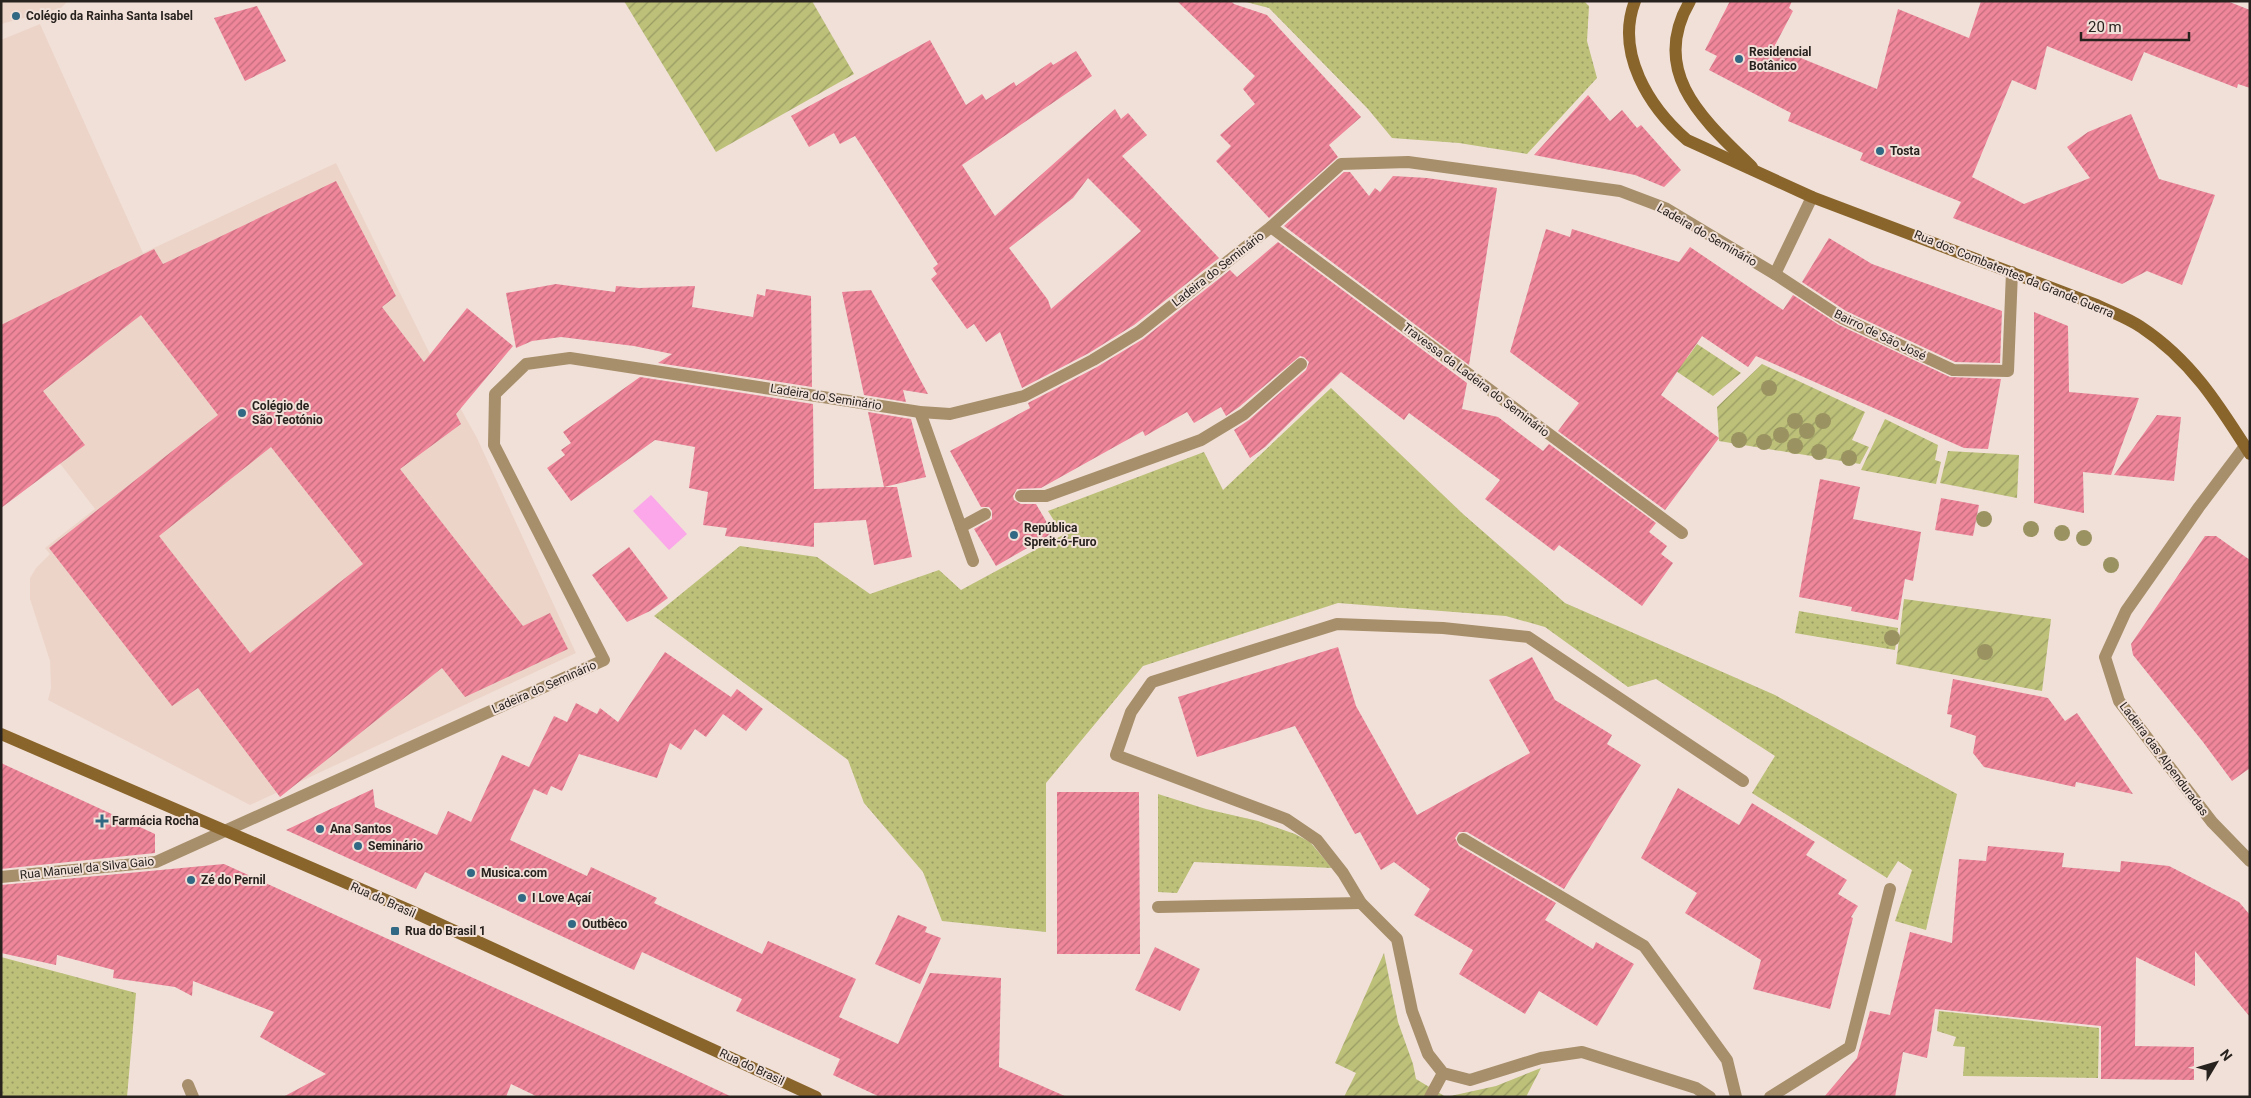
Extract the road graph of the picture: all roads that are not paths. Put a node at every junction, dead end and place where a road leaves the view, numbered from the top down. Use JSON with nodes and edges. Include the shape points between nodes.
{"nodes":[{"id":1,"x":1635,"y":1,"type":"edge"},
{"id":2,"x":1690,"y":1,"type":"edge"},
{"id":3,"x":1759,"y":174,"type":"junction"},
{"id":4,"x":1812,"y":197,"type":"junction"},
{"id":5,"x":1271,"y":227,"type":"junction"},
{"id":6,"x":2012,"y":272,"type":"junction"},
{"id":7,"x":1775,"y":274,"type":"junction"},
{"id":8,"x":1301,"y":364,"type":"dead end"},
{"id":9,"x":920,"y":412,"type":"junction"},
{"id":10,"x":2247,"y":450,"type":"edge"},
{"id":11,"x":1022,"y":496,"type":"dead end"},
{"id":12,"x":985,"y":514,"type":"dead end"},
{"id":13,"x":961,"y":527,"type":"junction"},
{"id":14,"x":1682,"y":533,"type":"dead end"},
{"id":15,"x":973,"y":562,"type":"dead end"},
{"id":16,"x":1,"y":734,"type":"edge"},
{"id":17,"x":1743,"y":781,"type":"dead end"},
{"id":18,"x":226,"y":830,"type":"junction"},
{"id":19,"x":1463,"y":839,"type":"dead end"},
{"id":20,"x":2250,"y":861,"type":"edge"},
{"id":21,"x":1,"y":876,"type":"edge"},
{"id":22,"x":1890,"y":889,"type":"dead end"},
{"id":23,"x":1361,"y":903,"type":"junction"},
{"id":24,"x":1158,"y":906,"type":"dead end"},
{"id":25,"x":1443,"y":1073,"type":"junction"},
{"id":26,"x":816,"y":1097,"type":"edge"},
{"id":27,"x":1430,"y":1097,"type":"edge"},
{"id":28,"x":1710,"y":1097,"type":"edge"},
{"id":29,"x":1736,"y":1097,"type":"edge"},
{"id":30,"x":1770,"y":1097,"type":"edge"}],
"edges":[{"from":1,"to":3,"type":"main road","via":[[1629,27],[1629,47],[1635,68],[1645,89],[1671,126],[1687,140]]},
{"from":2,"to":3,"type":"main road","via":[[1676,47],[1677,64],[1685,90],[1706,122]]},
{"from":3,"to":4,"type":"main road"},
{"from":4,"to":6,"type":"main road","name":"Rua dos Combatentes da Grande Guerra"},
{"from":4,"to":7,"type":"street"},
{"from":5,"to":7,"type":"street","name":"Ladeira do Seminário","via":[[1341,164],[1408,162],[1620,191],[1665,208]]},
{"from":5,"to":9,"type":"street","name":"Ladeira do Seminário","via":[[1139,332],[1093,360],[1024,396],[950,414]]},
{"from":5,"to":14,"type":"street","name":"Travessa da Ladeira do Seminário"},
{"from":6,"to":7,"type":"street","name":"Bairro de São José","via":[[2008,371],[1952,370],[1842,318]]},
{"from":6,"to":10,"type":"main road","name":"Rua dos Combatentes da Grande Guerra","via":[[2097,305],[2140,326],[2177,354],[2208,389]]},
{"from":8,"to":11,"type":"street","via":[[1244,414],[1201,440],[1046,496]]},
{"from":9,"to":13,"type":"street"},
{"from":9,"to":18,"type":"street","name":"Ladeira do Seminário","via":[[570,358],[526,364],[495,394],[494,446],[604,660]]},
{"from":10,"to":20,"type":"street","name":"Ladeira das Alpenduradas","via":[[2198,507],[2126,611],[2105,657],[2120,701],[2212,822]]},
{"from":12,"to":13,"type":"street"},
{"from":13,"to":15,"type":"street"},
{"from":16,"to":18,"type":"main road","name":"Rua do Brasil"},
{"from":17,"to":23,"type":"street","via":[[1528,637],[1443,628],[1337,624],[1152,682],[1131,712],[1116,755],[1286,819],[1317,840]]},
{"from":18,"to":21,"type":"street","name":"Rua Manuel da Silva Gaio","via":[[156,862]]},
{"from":18,"to":26,"type":"main road","name":"Rua do Brasil","via":[[409,910]]},
{"from":19,"to":29,"type":"street","via":[[1644,946],[1727,1060]]},
{"from":22,"to":30,"type":"street","via":[[1850,1047]]},
{"from":23,"to":24,"type":"street"},
{"from":23,"to":25,"type":"street","via":[[1397,939],[1412,1011],[1428,1054]]},
{"from":25,"to":27,"type":"street"},
{"from":25,"to":28,"type":"street","via":[[1470,1080],[1541,1058],[1582,1052],[1696,1088]]}]}
